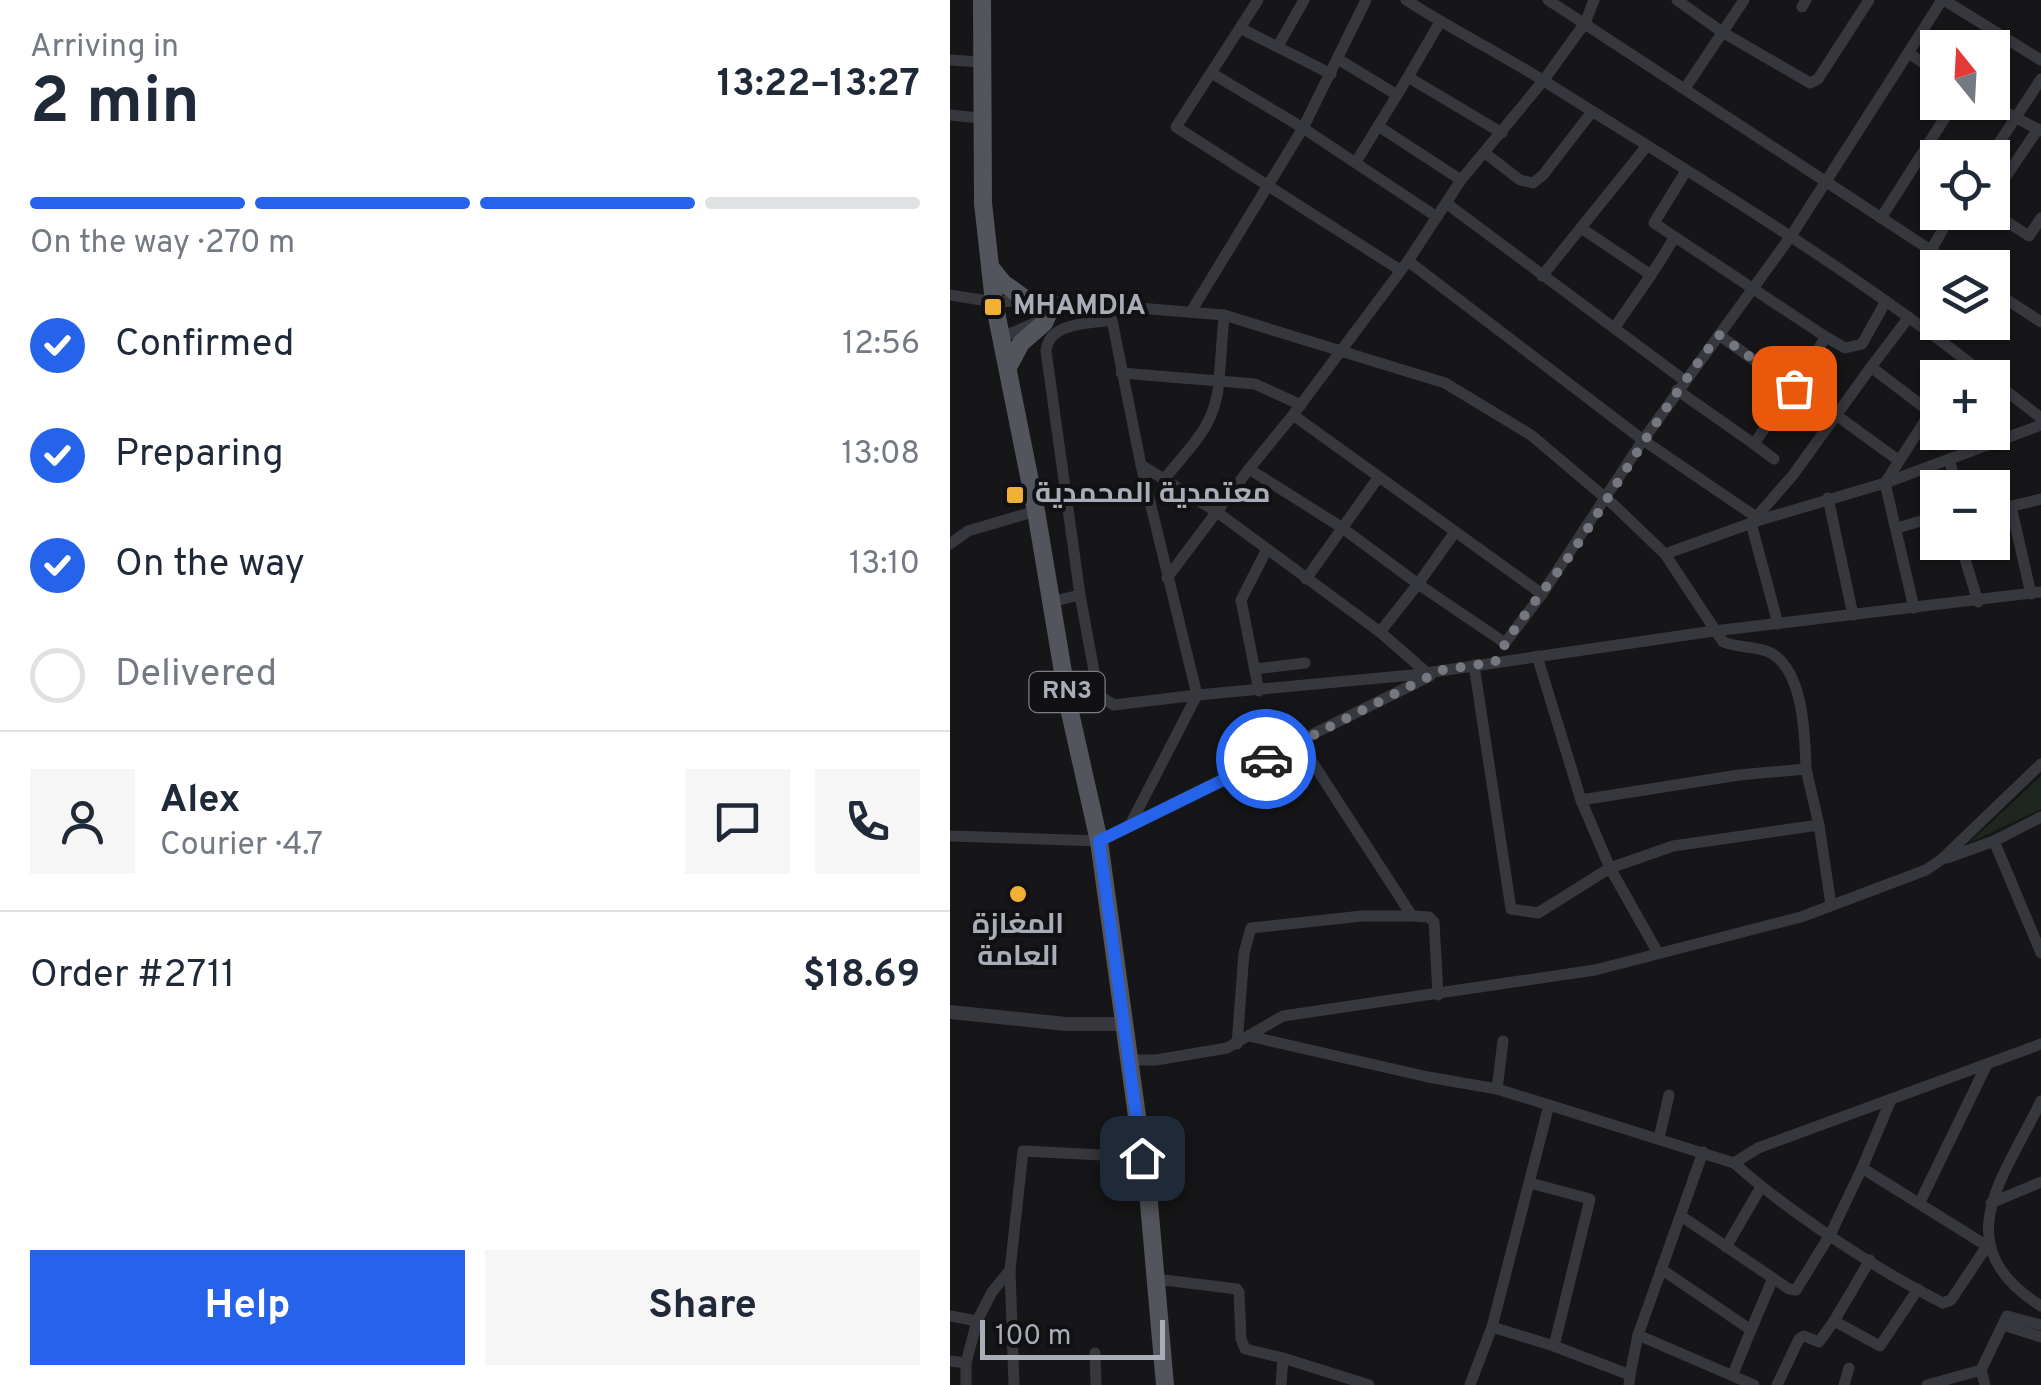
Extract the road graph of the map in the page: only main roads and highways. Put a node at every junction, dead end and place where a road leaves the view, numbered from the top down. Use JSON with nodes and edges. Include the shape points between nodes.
{"nodes":[{"id":1,"x":982,"y":0,"type":"edge"},
{"id":2,"x":990,"y":266,"type":"junction"},
{"id":3,"x":1027,"y":300,"type":"road end"},
{"id":4,"x":1054,"y":308,"type":"road end"},
{"id":5,"x":1008,"y":367,"type":"junction"},
{"id":6,"x":1164,"y":1385,"type":"edge"}],
"edges":[{"from":1,"to":2,"type":"main road","number":"RN3","via":[[980,118]]},
{"from":2,"to":3,"type":"main road"},
{"from":2,"to":5,"type":"main road","number":"RN3"},
{"from":4,"to":5,"type":"main road"},
{"from":5,"to":6,"type":"main road","number":"RN3","via":[[1099,841],[1142,1158]]}]}
